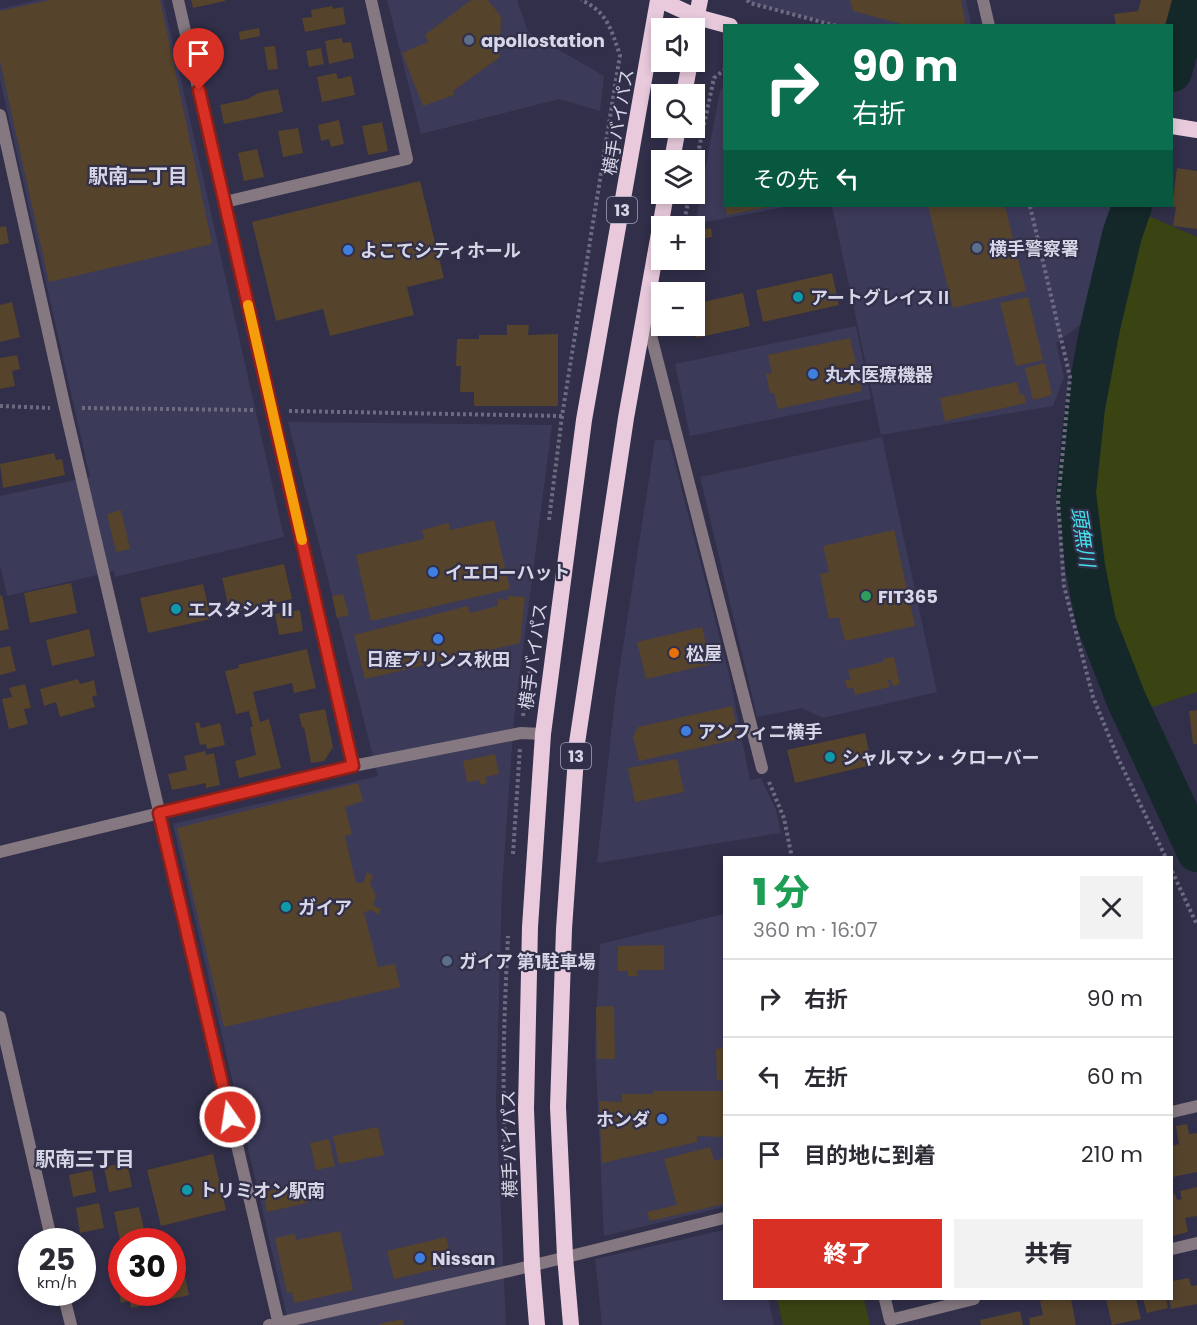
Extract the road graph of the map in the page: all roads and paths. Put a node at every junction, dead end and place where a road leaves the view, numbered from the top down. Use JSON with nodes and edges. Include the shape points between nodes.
{"nodes":[{"id":1,"x":178,"y":0,"type":"edge"},
{"id":2,"x":371,"y":0,"type":"edge"},
{"id":3,"x":659,"y":0,"type":"edge"},
{"id":4,"x":700,"y":0,"type":"edge"},
{"id":5,"x":747,"y":0,"type":"edge"},
{"id":6,"x":983,"y":0,"type":"edge"},
{"id":7,"x":687,"y":18,"type":"edge"},
{"id":8,"x":697,"y":18,"type":"edge"},
{"id":9,"x":829,"y":24,"type":"edge"},
{"id":10,"x":988,"y":24,"type":"edge"},
{"id":11,"x":705,"y":25,"type":"edge"},
{"id":12,"x":723,"y":26,"type":"edge"},
{"id":13,"x":723,"y":71,"type":"edge"},
{"id":14,"x":0,"y":116,"type":"edge"},
{"id":15,"x":699,"y":150,"type":"edge"},
{"id":16,"x":225,"y":202,"type":"junction"},
{"id":17,"x":664,"y":204,"type":"edge"},
{"id":18,"x":1030,"y":207,"type":"edge"},
{"id":19,"x":645,"y":311,"type":"junction"},
{"id":20,"x":0,"y":406,"type":"edge"},
{"id":21,"x":65,"y":408,"type":"junction"},
{"id":22,"x":272,"y":410,"type":"junction"},
{"id":23,"x":562,"y":416,"type":"dead end"},
{"id":24,"x":543,"y":734,"type":"junction"},
{"id":25,"x":353,"y":766,"type":"junction"},
{"id":26,"x":762,"y":768,"type":"joint"},
{"id":27,"x":159,"y":813,"type":"junction"},
{"id":28,"x":0,"y":852,"type":"edge"},
{"id":29,"x":792,"y":856,"type":"edge"},
{"id":30,"x":1165,"y":856,"type":"edge"},
{"id":31,"x":1173,"y":873,"type":"edge"},
{"id":32,"x":1197,"y":925,"type":"edge"},
{"id":33,"x":0,"y":1017,"type":"edge"},
{"id":34,"x":1197,"y":1106,"type":"edge"},
{"id":35,"x":1173,"y":1112,"type":"edge"},
{"id":36,"x":723,"y":1218,"type":"edge"},
{"id":37,"x":48,"y":1228,"type":"edge"},
{"id":38,"x":1197,"y":1243,"type":"edge"},
{"id":39,"x":1173,"y":1249,"type":"edge"},
{"id":40,"x":565,"y":1256,"type":"junction"},
{"id":41,"x":532,"y":1265,"type":"junction"},
{"id":42,"x":885,"y":1300,"type":"edge"},
{"id":43,"x":970,"y":1300,"type":"edge"},
{"id":44,"x":66,"y":1306,"type":"edge"},
{"id":45,"x":890,"y":1323,"type":"edge"},
{"id":46,"x":275,"y":1324,"type":"edge"},
{"id":47,"x":71,"y":1325,"type":"edge"},
{"id":48,"x":537,"y":1325,"type":"edge"},
{"id":49,"x":571,"y":1325,"type":"edge"}],
"edges":[{"from":1,"to":16,"type":"street"},
{"from":2,"to":16,"type":"street","via":[[407,159]]},
{"from":3,"to":7,"type":"highway","name":"横手バイパス","number":"13"},
{"from":3,"to":24,"type":"highway","name":"横手バイパス","number":"13","via":[[584,420]]},
{"from":4,"to":8,"type":"highway"},
{"from":5,"to":9,"type":"path"},
{"from":6,"to":10,"type":"street"},
{"from":11,"to":12,"type":"highway","name":"横手バイパス"},
{"from":13,"to":15,"type":"path","via":[[714,78]]},
{"from":14,"to":21,"type":"street"},
{"from":16,"to":22,"type":"street"},
{"from":17,"to":19,"type":"highway","number":"13"},
{"from":18,"to":30,"type":"path","via":[[1070,377],[1058,501],[1064,586],[1093,697]]},
{"from":19,"to":26,"type":"street"},
{"from":19,"to":40,"type":"highway","number":"13","via":[[577,743],[564,929],[558,1107]]},
{"from":20,"to":21,"type":"path"},
{"from":21,"to":22,"type":"path"},
{"from":21,"to":27,"type":"street"},
{"from":22,"to":23,"type":"path"},
{"from":22,"to":25,"type":"street"},
{"from":24,"to":25,"type":"street","via":[[521,733]]},
{"from":24,"to":41,"type":"highway","name":"横手バイパス","number":"13","via":[[528,986],[526,1109]]},
{"from":25,"to":27,"type":"street"},
{"from":26,"to":29,"type":"path","via":[[784,818]]},
{"from":27,"to":28,"type":"street"},
{"from":27,"to":46,"type":"street"},
{"from":31,"to":32,"type":"path"},
{"from":33,"to":37,"type":"street"},
{"from":34,"to":35,"type":"street"},
{"from":36,"to":40,"type":"street"},
{"from":38,"to":39,"type":"street"},
{"from":40,"to":41,"type":"street"},
{"from":40,"to":49,"type":"highway","number":"13"},
{"from":41,"to":46,"type":"street"},
{"from":41,"to":48,"type":"highway","name":"横手バイパス","number":"13"},
{"from":42,"to":45,"type":"street"},
{"from":43,"to":45,"type":"street"},
{"from":44,"to":47,"type":"street"}]}
